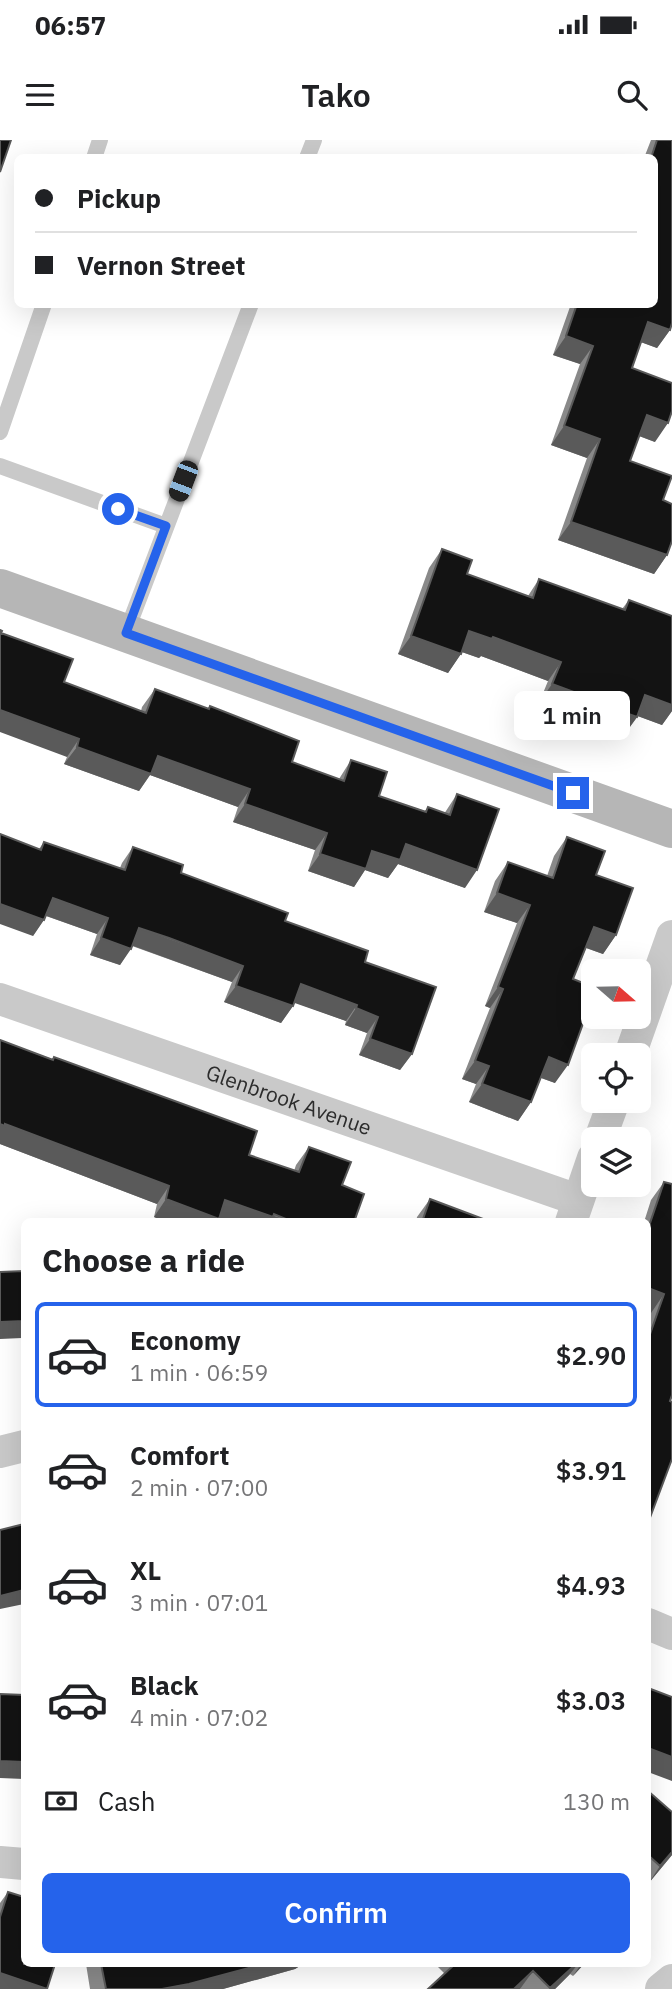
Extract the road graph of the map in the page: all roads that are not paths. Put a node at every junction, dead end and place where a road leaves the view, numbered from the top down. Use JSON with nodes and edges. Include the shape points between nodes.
{"nodes":[{"id":1,"x":43,"y":308,"type":"edge"},
{"id":2,"x":249,"y":308,"type":"edge"},
{"id":3,"x":0,"y":432,"type":"edge"},
{"id":4,"x":0,"y":466,"type":"edge"},
{"id":5,"x":166,"y":526,"type":"junction"},
{"id":6,"x":0,"y":588,"type":"edge"},
{"id":7,"x":126,"y":633,"type":"junction"},
{"id":8,"x":672,"y":829,"type":"edge"},
{"id":9,"x":672,"y":936,"type":"edge"},
{"id":10,"x":0,"y":999,"type":"edge"},
{"id":11,"x":634,"y":1043,"type":"edge"},
{"id":12,"x":581,"y":1193,"type":"edge"},
{"id":13,"x":575,"y":1211,"type":"edge"},
{"id":14,"x":21,"y":1447,"type":"edge"},
{"id":15,"x":0,"y":1452,"type":"edge"},
{"id":16,"x":651,"y":1625,"type":"edge"},
{"id":17,"x":672,"y":1633,"type":"edge"},
{"id":18,"x":0,"y":1862,"type":"edge"},
{"id":19,"x":21,"y":1864,"type":"edge"},
{"id":20,"x":672,"y":1980,"type":"edge"},
{"id":21,"x":661,"y":1989,"type":"edge"}],
"edges":[{"from":1,"to":3,"type":"lane"},
{"from":2,"to":5,"type":"lane"},
{"from":4,"to":5,"type":"lane"},
{"from":5,"to":7,"type":"lane"},
{"from":6,"to":7,"type":"street"},
{"from":7,"to":8,"type":"street"},
{"from":9,"to":11,"type":"street"},
{"from":10,"to":13,"type":"street","name":"Glenbrook Avenue"},
{"from":12,"to":13,"type":"street"},
{"from":14,"to":15,"type":"street"},
{"from":16,"to":17,"type":"street"},
{"from":18,"to":19,"type":"street"},
{"from":20,"to":21,"type":"street"}]}
